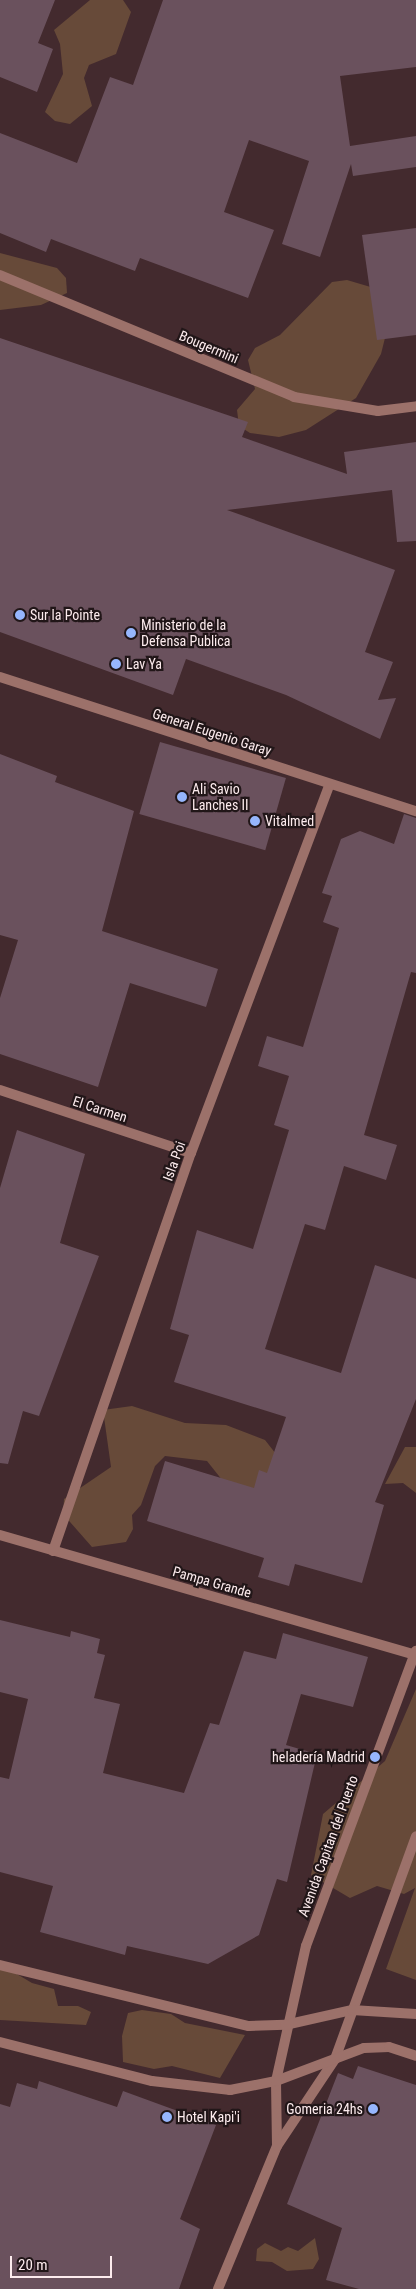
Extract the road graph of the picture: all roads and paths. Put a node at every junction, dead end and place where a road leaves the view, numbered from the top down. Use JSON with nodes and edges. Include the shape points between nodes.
{"nodes":[{"id":1,"x":0,"y":275,"type":"edge"},
{"id":2,"x":416,"y":406,"type":"edge"},
{"id":3,"x":0,"y":678,"type":"edge"},
{"id":4,"x":330,"y":784,"type":"junction"},
{"id":5,"x":416,"y":811,"type":"edge"},
{"id":6,"x":0,"y":1090,"type":"edge"},
{"id":7,"x":191,"y":1153,"type":"junction"},
{"id":8,"x":0,"y":1535,"type":"edge"},
{"id":9,"x":54,"y":1551,"type":"junction"},
{"id":10,"x":416,"y":1654,"type":"edge"},
{"id":11,"x":416,"y":1836,"type":"edge"},
{"id":12,"x":0,"y":1966,"type":"edge"},
{"id":13,"x":352,"y":2010,"type":"junction"},
{"id":14,"x":416,"y":2014,"type":"edge"},
{"id":15,"x":284,"y":2025,"type":"junction"},
{"id":16,"x":0,"y":2042,"type":"edge"},
{"id":17,"x":416,"y":2056,"type":"edge"},
{"id":18,"x":335,"y":2059,"type":"junction"},
{"id":19,"x":276,"y":2081,"type":"junction"},
{"id":20,"x":277,"y":2146,"type":"junction"},
{"id":21,"x":218,"y":2289,"type":"edge"}],
"edges":[{"from":1,"to":2,"type":"street","name":"Bougermini","via":[[294,397],[378,410]]},
{"from":3,"to":4,"type":"street","name":"General Eugenio Garay"},
{"from":4,"to":5,"type":"street","name":"General Eugenio Garay"},
{"from":4,"to":7,"type":"street","name":"Isla Poi"},
{"from":6,"to":7,"type":"street","name":"El Carmen"},
{"from":7,"to":9,"type":"street","name":"Isla Poi"},
{"from":8,"to":9,"type":"street","name":"Pampa Grande"},
{"from":9,"to":10,"type":"street","name":"Pampa Grande"},
{"from":10,"to":15,"type":"street","name":"Avenida Capitan del Puerto","via":[[306,1946]]},
{"from":11,"to":13,"type":"street","name":"Avenida Capitan del Puerto"},
{"from":12,"to":15,"type":"street","via":[[214,2019],[249,2026]]},
{"from":13,"to":14,"type":"street"},
{"from":13,"to":15,"type":"street"},
{"from":13,"to":18,"type":"street","name":"Avenida Capitan del Puerto"},
{"from":15,"to":19,"type":"street","name":"Avenida Capitan del Puerto"},
{"from":16,"to":19,"type":"street","via":[[196,2089],[230,2090]]},
{"from":17,"to":18,"type":"street","via":[[389,2047],[364,2048]]},
{"from":18,"to":19,"type":"street"},
{"from":18,"to":20,"type":"street","name":"Avenida Capitan del Puerto"},
{"from":19,"to":20,"type":"street","name":"Avenida Capitan del Puerto"},
{"from":20,"to":21,"type":"street","name":"Avenida Capitan del Puerto"}]}
